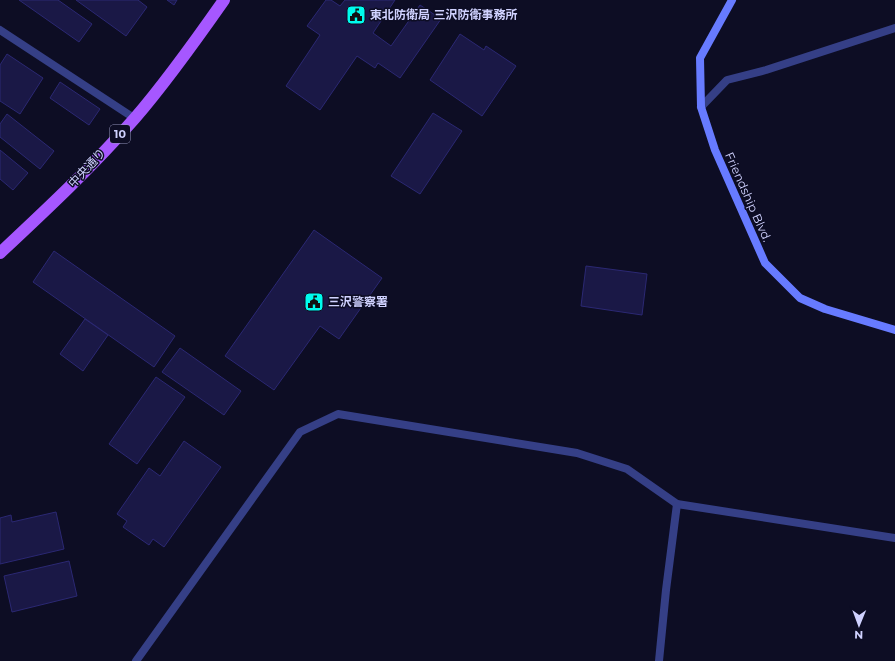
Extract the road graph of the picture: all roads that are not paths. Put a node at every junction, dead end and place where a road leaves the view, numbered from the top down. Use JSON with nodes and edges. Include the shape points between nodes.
{"nodes":[{"id":1,"x":224,"y":0,"type":"edge"},
{"id":2,"x":732,"y":0,"type":"edge"},
{"id":3,"x":895,"y":28,"type":"edge"},
{"id":4,"x":0,"y":30,"type":"edge"},
{"id":5,"x":701,"y":107,"type":"junction"},
{"id":6,"x":134,"y":118,"type":"junction"},
{"id":7,"x":0,"y":253,"type":"edge"},
{"id":8,"x":895,"y":330,"type":"edge"},
{"id":9,"x":677,"y":504,"type":"junction"},
{"id":10,"x":895,"y":538,"type":"edge"},
{"id":11,"x":136,"y":661,"type":"edge"},
{"id":12,"x":659,"y":661,"type":"edge"}],
"edges":[{"from":1,"to":6,"type":"main road","name":"中央通り","number":"10","via":[[189,50]]},
{"from":2,"to":5,"type":"street","name":"Friendship Blvd.","via":[[700,58]]},
{"from":3,"to":5,"type":"street","via":[[727,80]]},
{"from":4,"to":6,"type":"street"},
{"from":5,"to":8,"type":"street","name":"Friendship Blvd.","via":[[715,150],[765,263],[800,298],[824,309]]},
{"from":6,"to":7,"type":"main road","name":"中央通り","number":"10","via":[[75,183]]},
{"from":9,"to":10,"type":"street"},
{"from":9,"to":11,"type":"street","via":[[627,469],[577,453],[338,414],[300,432]]},
{"from":9,"to":12,"type":"street"}]}
